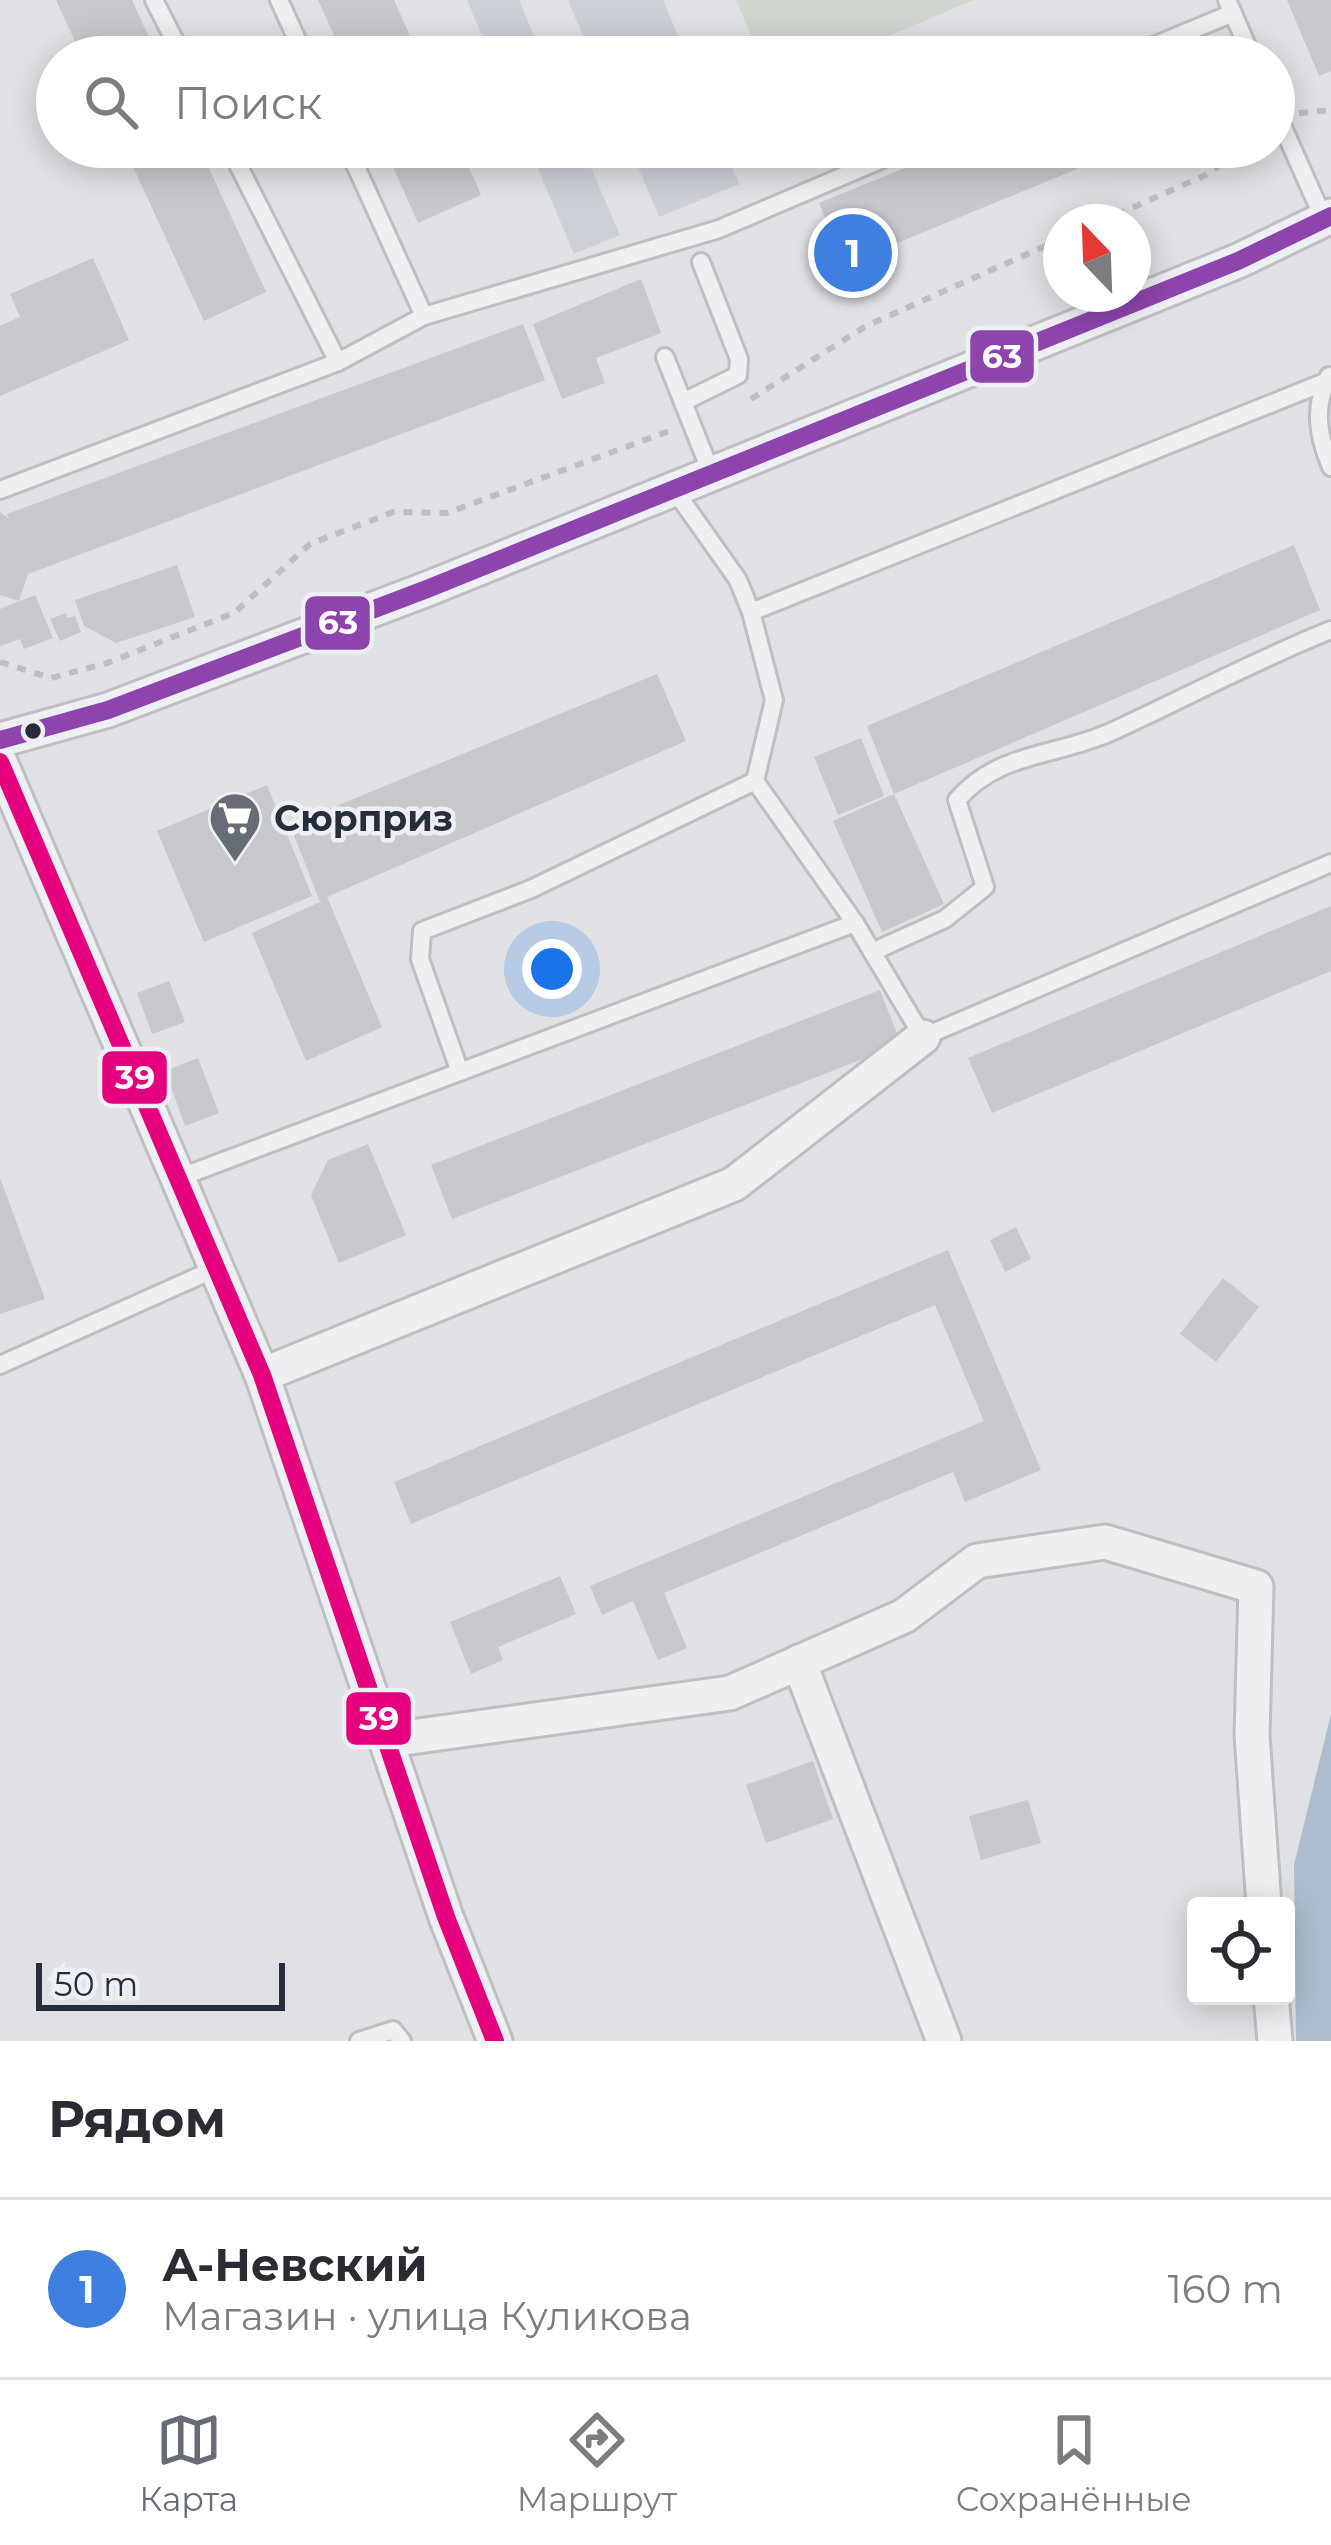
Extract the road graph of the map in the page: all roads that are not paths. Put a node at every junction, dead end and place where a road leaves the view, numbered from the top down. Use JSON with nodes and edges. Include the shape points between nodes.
{"nodes":[{"id":1,"x":154,"y":0,"type":"edge"},
{"id":2,"x":280,"y":0,"type":"edge"},
{"id":3,"x":1230,"y":7,"type":"edge"},
{"id":4,"x":172,"y":36,"type":"edge"},
{"id":5,"x":296,"y":36,"type":"edge"},
{"id":6,"x":1170,"y":36,"type":"edge"},
{"id":7,"x":1243,"y":36,"type":"edge"},
{"id":8,"x":1295,"y":151,"type":"edge"},
{"id":9,"x":240,"y":168,"type":"edge"},
{"id":10,"x":356,"y":168,"type":"edge"},
{"id":11,"x":862,"y":168,"type":"edge"},
{"id":12,"x":1329,"y":223,"type":"edge"},
{"id":13,"x":701,"y":262,"type":"dead end"},
{"id":14,"x":424,"y":316,"type":"junction"},
{"id":15,"x":665,"y":357,"type":"dead end"},
{"id":16,"x":338,"y":362,"type":"junction"},
{"id":17,"x":1328,"y":378,"type":"edge"},
{"id":18,"x":683,"y":402,"type":"junction"},
{"id":19,"x":1331,"y":467,"type":"edge"},
{"id":20,"x":713,"y":476,"type":"junction"},
{"id":21,"x":0,"y":490,"type":"edge"},
{"id":22,"x":675,"y":491,"type":"junction"},
{"id":23,"x":751,"y":612,"type":"junction"},
{"id":24,"x":1331,"y":630,"type":"edge"},
{"id":25,"x":0,"y":740,"type":"edge"},
{"id":26,"x":0,"y":762,"type":"edge"},
{"id":27,"x":755,"y":781,"type":"junction"},
{"id":28,"x":1331,"y":863,"type":"edge"},
{"id":29,"x":855,"y":923,"type":"junction"},
{"id":30,"x":872,"y":952,"type":"junction"},
{"id":31,"x":922,"y":1036,"type":"junction"},
{"id":32,"x":460,"y":1072,"type":"junction"},
{"id":33,"x":181,"y":1177,"type":"junction"},
{"id":34,"x":218,"y":1268,"type":"junction"},
{"id":35,"x":0,"y":1365,"type":"edge"},
{"id":36,"x":262,"y":1375,"type":"junction"},
{"id":37,"x":799,"y":1662,"type":"junction"},
{"id":38,"x":389,"y":1740,"type":"junction"},
{"id":39,"x":1263,"y":1897,"type":"edge"},
{"id":40,"x":1272,"y":2005,"type":"edge"},
{"id":41,"x":359,"y":2041,"type":"edge"},
{"id":42,"x":402,"y":2041,"type":"edge"},
{"id":43,"x":495,"y":2041,"type":"edge"},
{"id":44,"x":944,"y":2041,"type":"edge"},
{"id":45,"x":1274,"y":2041,"type":"edge"}],
"edges":[{"from":1,"to":4,"type":"lane"},
{"from":2,"to":5,"type":"lane"},
{"from":3,"to":6,"type":"lane"},
{"from":3,"to":7,"type":"lane"},
{"from":8,"to":12,"type":"lane"},
{"from":9,"to":16,"type":"lane"},
{"from":10,"to":14,"type":"lane"},
{"from":11,"to":14,"type":"lane","via":[[718,229]]},
{"from":12,"to":20,"type":"street"},
{"from":13,"to":18,"type":"lane","via":[[740,359],[738,375]]},
{"from":14,"to":16,"type":"lane"},
{"from":15,"to":18,"type":"lane"},
{"from":16,"to":21,"type":"lane"},
{"from":17,"to":19,"type":"lane","via":[[1318,410]]},
{"from":17,"to":23,"type":"lane"},
{"from":18,"to":20,"type":"lane"},
{"from":20,"to":22,"type":"street"},
{"from":22,"to":23,"type":"lane","via":[[738,580]]},
{"from":22,"to":25,"type":"street","via":[[108,710]]},
{"from":23,"to":27,"type":"lane","via":[[774,700]]},
{"from":24,"to":30,"type":"lane","via":[[1232,669],[1109,733],[980,774],[957,800],[985,887],[945,919]]},
{"from":26,"to":33,"type":"street"},
{"from":27,"to":29,"type":"lane"},
{"from":27,"to":32,"type":"lane","via":[[531,889],[422,931],[420,959]]},
{"from":28,"to":31,"type":"lane"},
{"from":29,"to":30,"type":"lane"},
{"from":29,"to":32,"type":"lane"},
{"from":30,"to":31,"type":"lane"},
{"from":31,"to":36,"type":"street","via":[[734,1184]]},
{"from":32,"to":33,"type":"lane"},
{"from":33,"to":34,"type":"street"},
{"from":34,"to":35,"type":"lane"},
{"from":34,"to":36,"type":"street"},
{"from":36,"to":38,"type":"street"},
{"from":37,"to":38,"type":"street","via":[[730,1693]]},
{"from":37,"to":39,"type":"street","via":[[904,1616],[977,1561],[1105,1542],[1256,1587],[1252,1735]]},
{"from":37,"to":44,"type":"street"},
{"from":38,"to":43,"type":"street"},
{"from":40,"to":45,"type":"street"},
{"from":41,"to":42,"type":"lane","via":[[393,2030]]}]}
